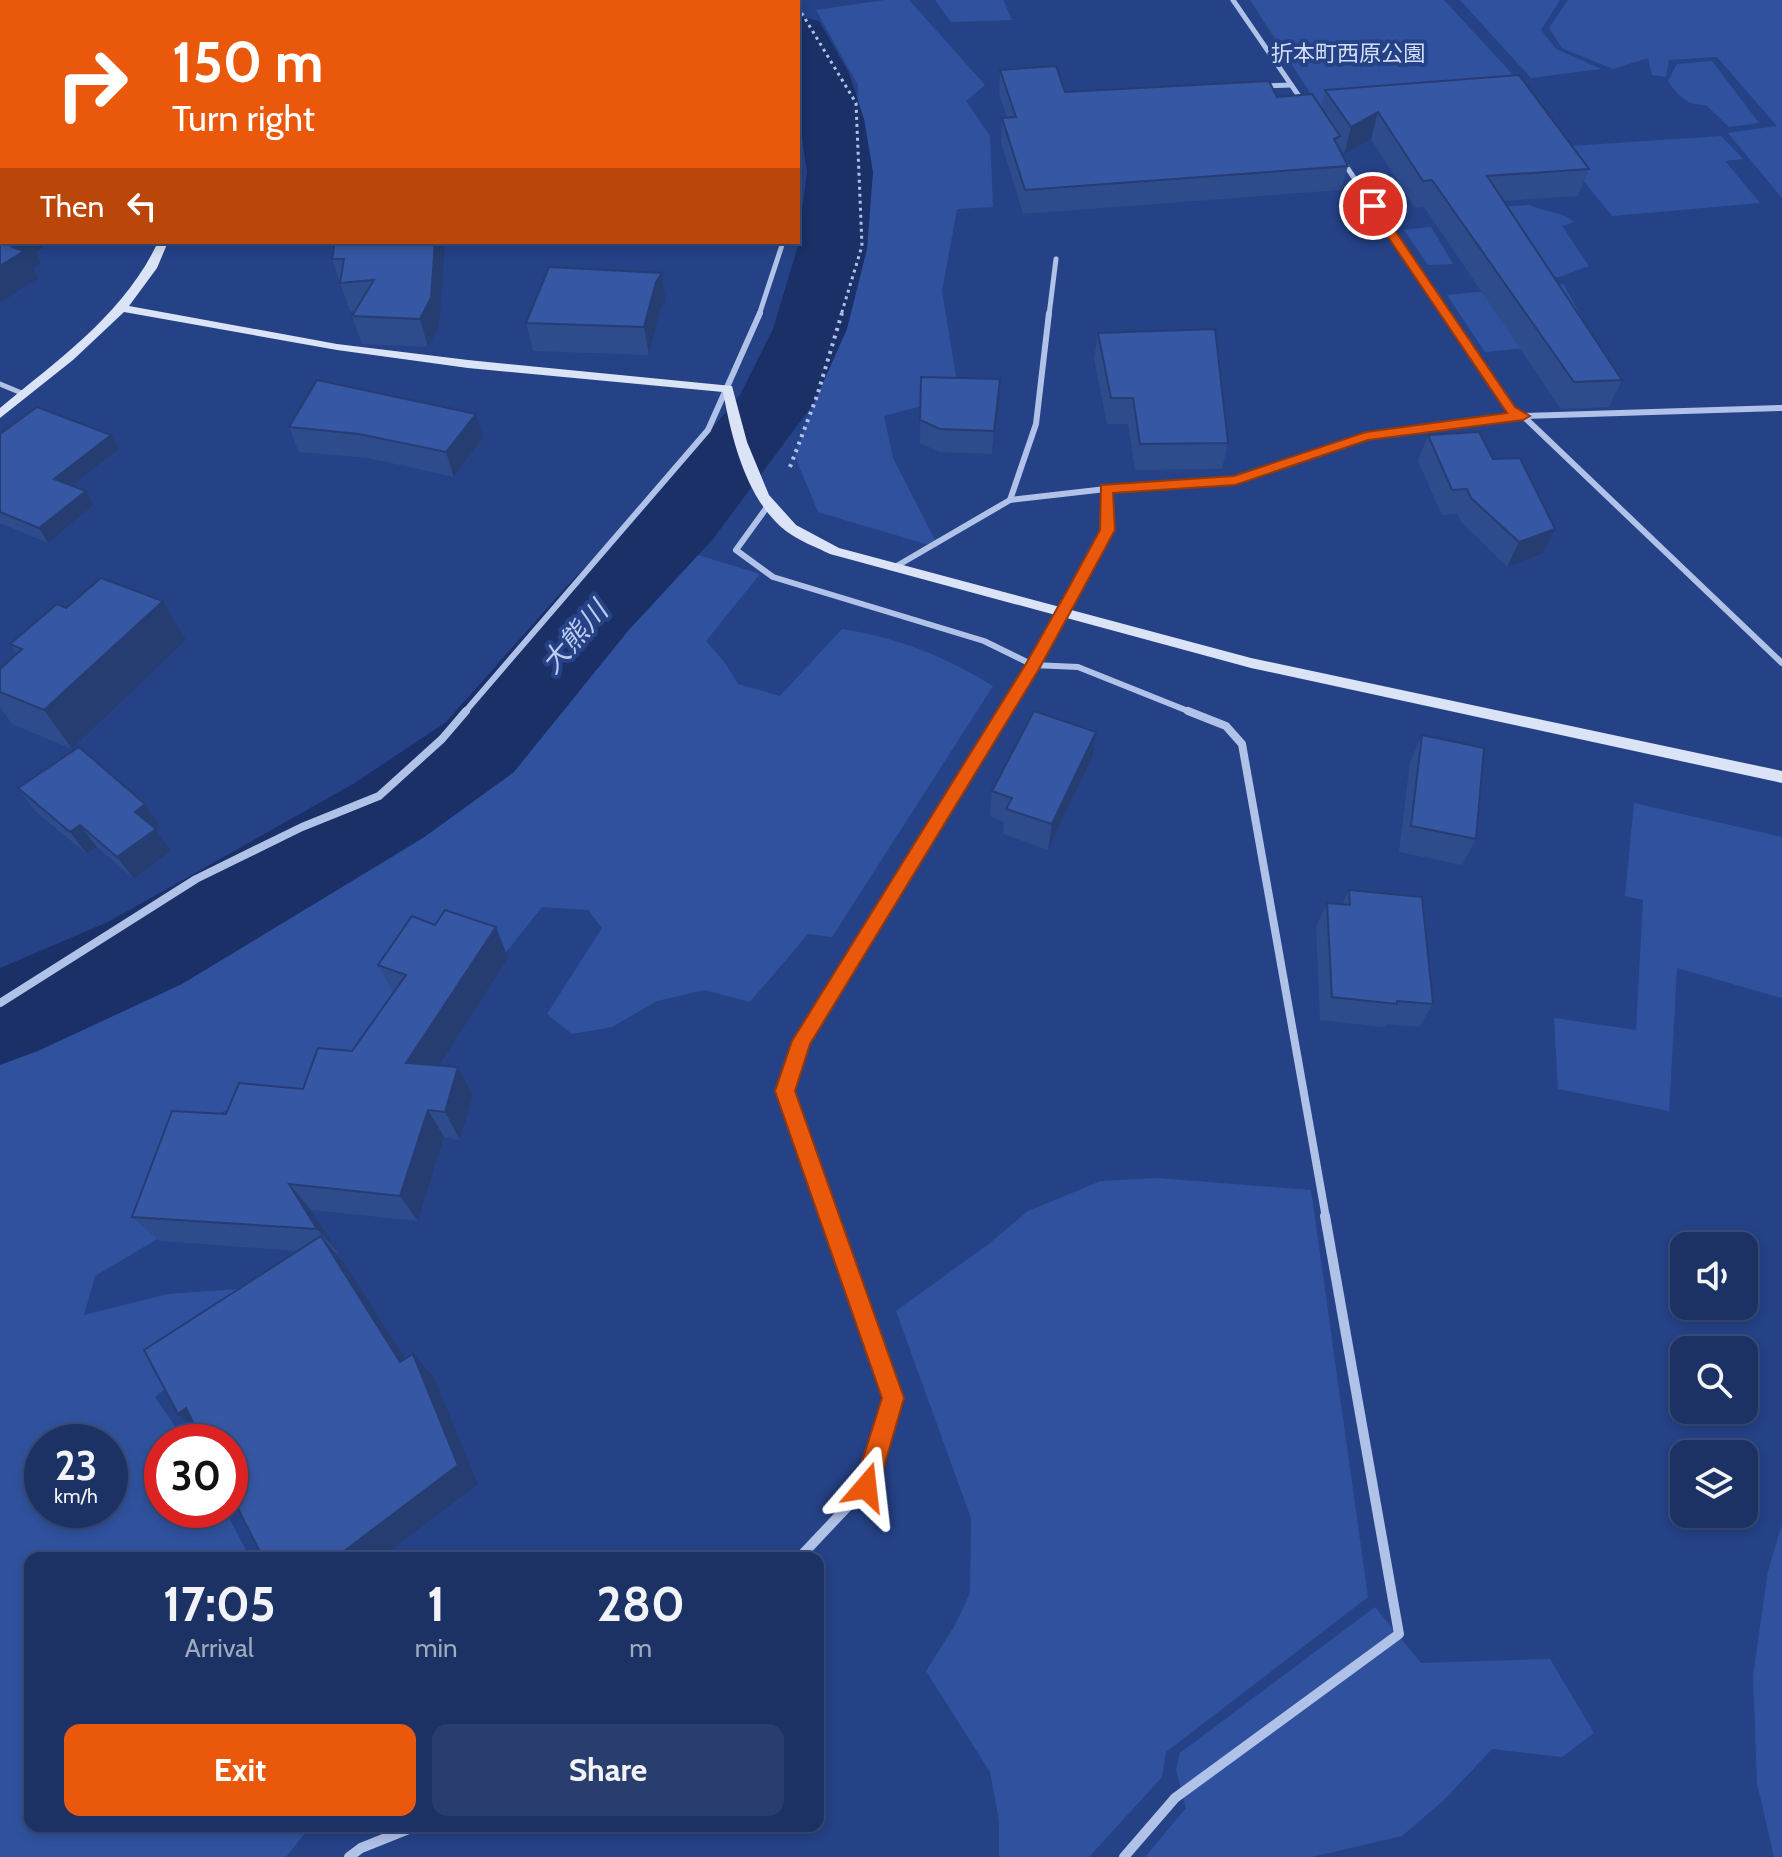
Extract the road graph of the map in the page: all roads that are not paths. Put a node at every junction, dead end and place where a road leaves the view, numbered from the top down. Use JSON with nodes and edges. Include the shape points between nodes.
{"nodes":[{"id":1,"x":1233,"y":0,"type":"edge"},
{"id":2,"x":1291,"y":85,"type":"junction"},
{"id":3,"x":1259,"y":87,"type":"edge"},
{"id":4,"x":1307,"y":108,"type":"edge"},
{"id":5,"x":1339,"y":156,"type":"edge"},
{"id":6,"x":162,"y":244,"type":"edge"},
{"id":7,"x":782,"y":244,"type":"edge"},
{"id":8,"x":1056,"y":259,"type":"dead end"},
{"id":9,"x":122,"y":308,"type":"junction"},
{"id":10,"x":0,"y":384,"type":"edge"},
{"id":11,"x":728,"y":389,"type":"junction"},
{"id":12,"x":24,"y":394,"type":"junction"},
{"id":13,"x":1782,"y":408,"type":"edge"},
{"id":14,"x":0,"y":414,"type":"edge"},
{"id":15,"x":1523,"y":416,"type":"junction"},
{"id":16,"x":1106,"y":489,"type":"junction"},
{"id":17,"x":1010,"y":500,"type":"junction"},
{"id":18,"x":771,"y":503,"type":"junction"},
{"id":19,"x":895,"y":567,"type":"junction"},
{"id":20,"x":1782,"y":663,"type":"edge"},
{"id":21,"x":1033,"y":665,"type":"junction"},
{"id":22,"x":1782,"y":777,"type":"edge"},
{"id":23,"x":0,"y":1003,"type":"edge"},
{"id":24,"x":805,"y":1552,"type":"edge"},
{"id":25,"x":401,"y":1832,"type":"edge"},
{"id":26,"x":349,"y":1857,"type":"edge"},
{"id":27,"x":1124,"y":1857,"type":"edge"}],
"edges":[{"from":1,"to":2,"type":"street"},
{"from":2,"to":3,"type":"street"},
{"from":2,"to":4,"type":"street"},
{"from":5,"to":15,"type":"street","via":[[1510,410]]},
{"from":6,"to":9,"type":"street"},
{"from":7,"to":11,"type":"street"},
{"from":8,"to":17,"type":"street","via":[[1036,424]]},
{"from":9,"to":11,"type":"street","via":[[352,349]]},
{"from":9,"to":12,"type":"street"},
{"from":10,"to":12,"type":"lane"},
{"from":11,"to":18,"type":"street","via":[[738,440]]},
{"from":11,"to":23,"type":"street","via":[[708,430],[504,668],[442,739],[379,796],[196,879]]},
{"from":12,"to":14,"type":"street"},
{"from":13,"to":15,"type":"street"},
{"from":15,"to":16,"type":"street","via":[[1366,436],[1235,480]]},
{"from":15,"to":20,"type":"street"},
{"from":16,"to":17,"type":"street"},
{"from":16,"to":21,"type":"lane","bridge":true,"via":[[1108,530]]},
{"from":17,"to":19,"type":"street"},
{"from":18,"to":19,"type":"street","via":[[785,523],[810,539]]},
{"from":18,"to":21,"type":"street","via":[[736,550],[773,577],[984,641]]},
{"from":19,"to":22,"type":"street","via":[[1251,663]]},
{"from":21,"to":24,"type":"street","via":[[801,1041],[785,1091],[893,1398],[866,1487]]},
{"from":21,"to":27,"type":"street","via":[[1078,667],[1226,726],[1242,744],[1399,1634],[1175,1798]]},
{"from":25,"to":26,"type":"street"}]}
